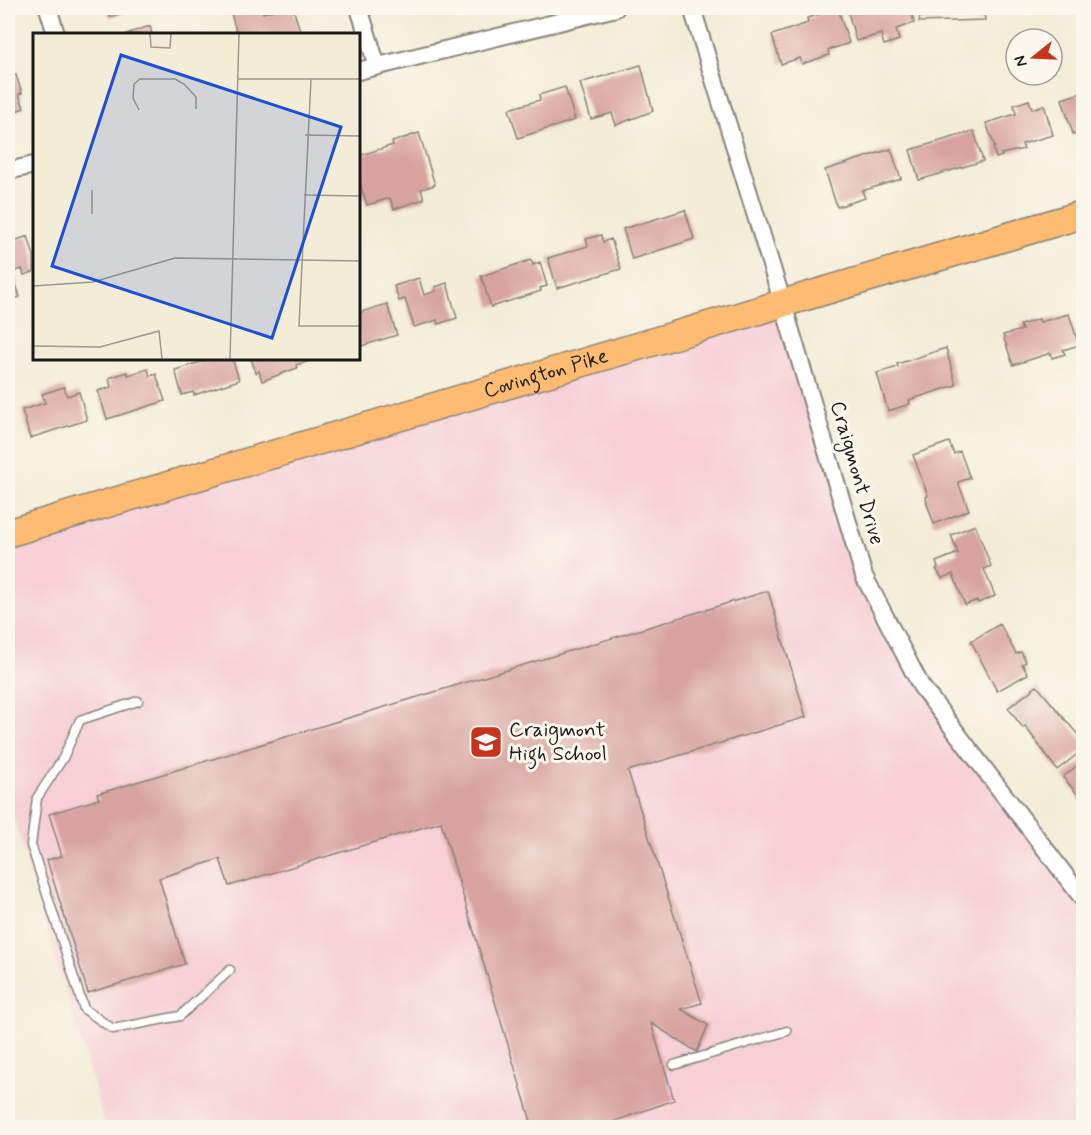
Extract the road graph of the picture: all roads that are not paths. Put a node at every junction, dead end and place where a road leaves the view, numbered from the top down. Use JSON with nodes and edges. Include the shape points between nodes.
{"nodes":[{"id":1,"x":48,"y":8,"type":"edge"},
{"id":2,"x":359,"y":8,"type":"edge"},
{"id":3,"x":616,"y":8,"type":"edge"},
{"id":4,"x":692,"y":8,"type":"edge"},
{"id":5,"x":56,"y":33,"type":"edge"},
{"id":6,"x":377,"y":66,"type":"junction"},
{"id":7,"x":360,"y":71,"type":"edge"},
{"id":8,"x":33,"y":165,"type":"edge"},
{"id":9,"x":8,"y":171,"type":"edge"},
{"id":10,"x":1083,"y":214,"type":"edge"},
{"id":11,"x":783,"y":304,"type":"junction"},
{"id":12,"x":8,"y":532,"type":"edge"},
{"id":13,"x":138,"y":701,"type":"dead end"},
{"id":14,"x":1083,"y":900,"type":"edge"},
{"id":15,"x":230,"y":970,"type":"dead end"},
{"id":16,"x":787,"y":1031,"type":"dead end"},
{"id":17,"x":674,"y":1065,"type":"dead end"}],
"edges":[{"from":1,"to":5,"type":"street"},
{"from":2,"to":6,"type":"street"},
{"from":3,"to":6,"type":"street"},
{"from":4,"to":11,"type":"street","name":"Craigmont Drive"},
{"from":6,"to":7,"type":"street"},
{"from":8,"to":9,"type":"street"},
{"from":10,"to":11,"type":"main road","name":"Covington Pike"},
{"from":11,"to":12,"type":"main road","name":"Covington Pike"},
{"from":11,"to":14,"type":"street","name":"Craigmont Drive","via":[[864,576],[921,686]]},
{"from":13,"to":15,"type":"lane","via":[[80,720],[63,758],[37,798],[31,845],[84,1009],[113,1029],[180,1016]]},
{"from":16,"to":17,"type":"lane"}]}
